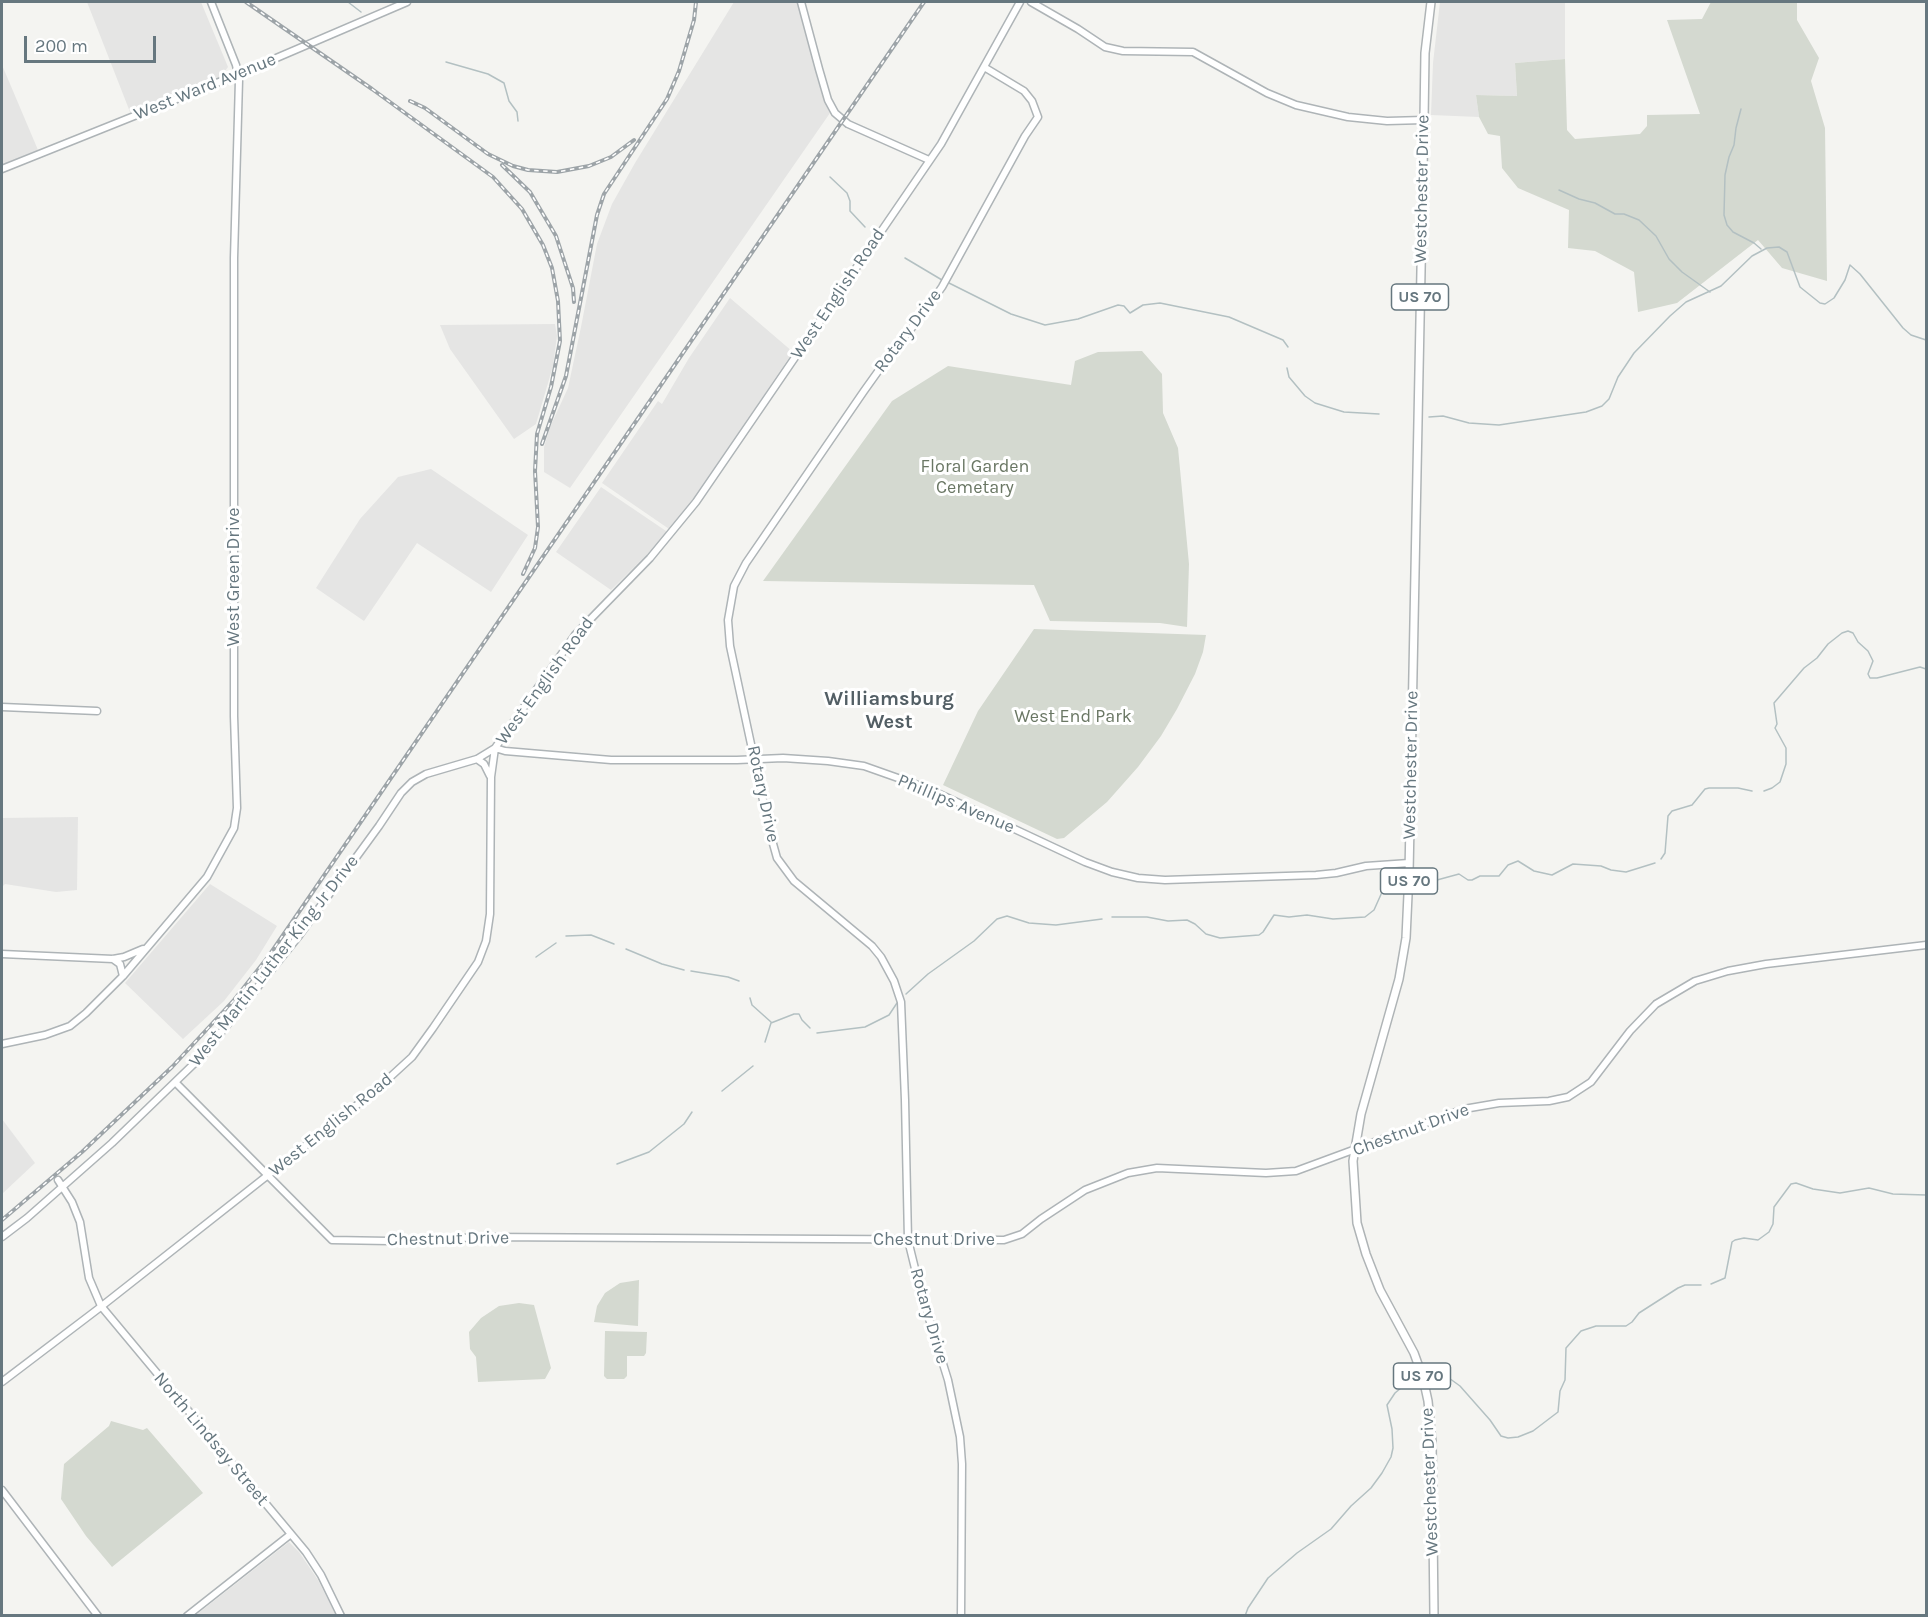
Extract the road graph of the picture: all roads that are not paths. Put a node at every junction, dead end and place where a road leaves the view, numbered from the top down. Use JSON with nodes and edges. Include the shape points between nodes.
{"nodes":[{"id":1,"x":211,"y":2,"type":"edge"},
{"id":2,"x":407,"y":2,"type":"edge"},
{"id":3,"x":801,"y":2,"type":"edge"},
{"id":4,"x":1020,"y":2,"type":"edge"},
{"id":5,"x":1031,"y":2,"type":"edge"},
{"id":6,"x":1431,"y":2,"type":"edge"},
{"id":7,"x":984,"y":68,"type":"junction"},
{"id":8,"x":238,"y":74,"type":"junction"},
{"id":9,"x":1424,"y":120,"type":"junction"},
{"id":10,"x":929,"y":160,"type":"junction"},
{"id":11,"x":2,"y":168,"type":"edge"},
{"id":12,"x":2,"y":707,"type":"edge"},
{"id":13,"x":97,"y":711,"type":"dead end"},
{"id":14,"x":495,"y":748,"type":"junction"},
{"id":15,"x":477,"y":759,"type":"junction"},
{"id":16,"x":755,"y":759,"type":"junction"},
{"id":17,"x":491,"y":777,"type":"junction"},
{"id":18,"x":1409,"y":863,"type":"junction"},
{"id":19,"x":1926,"y":945,"type":"edge"},
{"id":20,"x":146,"y":948,"type":"junction"},
{"id":21,"x":2,"y":954,"type":"edge"},
{"id":22,"x":113,"y":959,"type":"junction"},
{"id":23,"x":123,"y":976,"type":"junction"},
{"id":24,"x":2,"y":1044,"type":"edge"},
{"id":25,"x":176,"y":1083,"type":"junction"},
{"id":26,"x":1355,"y":1149,"type":"junction"},
{"id":27,"x":268,"y":1175,"type":"junction"},
{"id":28,"x":58,"y":1180,"type":"dead end"},
{"id":29,"x":63,"y":1186,"type":"junction"},
{"id":30,"x":2,"y":1237,"type":"edge"},
{"id":31,"x":908,"y":1240,"type":"junction"},
{"id":32,"x":101,"y":1306,"type":"junction"},
{"id":33,"x":2,"y":1382,"type":"edge"},
{"id":34,"x":2,"y":1490,"type":"edge"},
{"id":35,"x":291,"y":1534,"type":"junction"},
{"id":36,"x":98,"y":1616,"type":"edge"},
{"id":37,"x":187,"y":1616,"type":"edge"},
{"id":38,"x":341,"y":1616,"type":"edge"},
{"id":39,"x":961,"y":1616,"type":"edge"},
{"id":40,"x":1434,"y":1616,"type":"edge"}],
"edges":[{"from":1,"to":8,"type":"street","name":"West Green Drive"},
{"from":2,"to":8,"type":"street","name":"West Ward Avenue"},
{"from":3,"to":10,"type":"street","via":[[835,113],[848,124]]},
{"from":4,"to":7,"type":"street","name":"West English Road"},
{"from":5,"to":9,"type":"street","via":[[1105,47],[1193,52],[1296,105],[1348,117]]},
{"from":6,"to":9,"type":"main road","name":"Westchester Drive","number":"US 70"},
{"from":7,"to":10,"type":"street","name":"West English Road"},
{"from":7,"to":16,"type":"street","name":"Rotary Drive","via":[[1024,91],[1038,117],[942,287],[861,394],[736,581],[728,629]]},
{"from":8,"to":11,"type":"street","name":"West Ward Avenue"},
{"from":8,"to":20,"type":"street","name":"West Green Drive","via":[[234,258],[236,820],[207,878]]},
{"from":9,"to":18,"type":"main road","name":"Westchester Drive","number":"US 70"},
{"from":10,"to":14,"type":"street","name":"West English Road","via":[[696,502],[650,558],[575,635]]},
{"from":12,"to":13,"type":"street"},
{"from":14,"to":15,"type":"street","name":"West Martin Luther King Jr Drive"},
{"from":14,"to":16,"type":"street","name":"Phillips Avenue","via":[[611,760]]},
{"from":14,"to":17,"type":"street","name":"West English Road"},
{"from":15,"to":17,"type":"street"},
{"from":15,"to":25,"type":"street","name":"West Martin Luther King Jr Drive","via":[[420,776],[400,793],[298,937]]},
{"from":16,"to":18,"type":"street","name":"Phillips Avenue","via":[[818,760],[864,766],[929,789],[1085,862],[1138,878],[1316,875]]},
{"from":16,"to":31,"type":"street","name":"Rotary Drive","via":[[771,839],[781,863],[817,902],[872,946],[897,989],[902,1012]]},
{"from":17,"to":27,"type":"street","name":"West English Road","via":[[490,914],[478,962],[434,1028],[401,1068]]},
{"from":18,"to":26,"type":"main road","name":"Westchester Drive","number":"US 70","via":[[1406,938],[1399,979]]},
{"from":19,"to":26,"type":"street","name":"Chestnut Drive","via":[[1766,964],[1695,981],[1656,1004],[1591,1082],[1576,1093],[1558,1100],[1464,1109]]},
{"from":20,"to":22,"type":"street"},
{"from":20,"to":23,"type":"street","name":"West Green Drive"},
{"from":21,"to":22,"type":"street"},
{"from":22,"to":23,"type":"street","via":[[120,964]]},
{"from":23,"to":24,"type":"street","name":"West Green Drive","via":[[72,1026]]},
{"from":25,"to":27,"type":"street","name":"Chestnut Drive"},
{"from":25,"to":29,"type":"street","name":"West Martin Luther King Jr Drive"},
{"from":26,"to":31,"type":"street","name":"Chestnut Drive","via":[[1285,1173],[1141,1169],[1085,1190],[1014,1238]]},
{"from":26,"to":40,"type":"main road","name":"Westchester Drive","number":"US 70","via":[[1356,1212],[1366,1254],[1380,1290],[1414,1353],[1428,1401]]},
{"from":27,"to":31,"type":"street","name":"Chestnut Drive","via":[[332,1240]]},
{"from":27,"to":32,"type":"street","name":"West English Road"},
{"from":28,"to":29,"type":"street","name":"North Lindsay Street"},
{"from":29,"to":30,"type":"street","name":"West Martin Luther King Jr Drive"},
{"from":29,"to":32,"type":"street","name":"North Lindsay Street","via":[[80,1222],[94,1292]]},
{"from":31,"to":39,"type":"street","name":"Rotary Drive","via":[[960,1437]]},
{"from":32,"to":33,"type":"street","name":"West English Road"},
{"from":32,"to":35,"type":"street","name":"North Lindsay Street"},
{"from":34,"to":36,"type":"street"},
{"from":35,"to":37,"type":"street"},
{"from":35,"to":38,"type":"street","name":"North Lindsay Street","via":[[321,1575]]}]}
